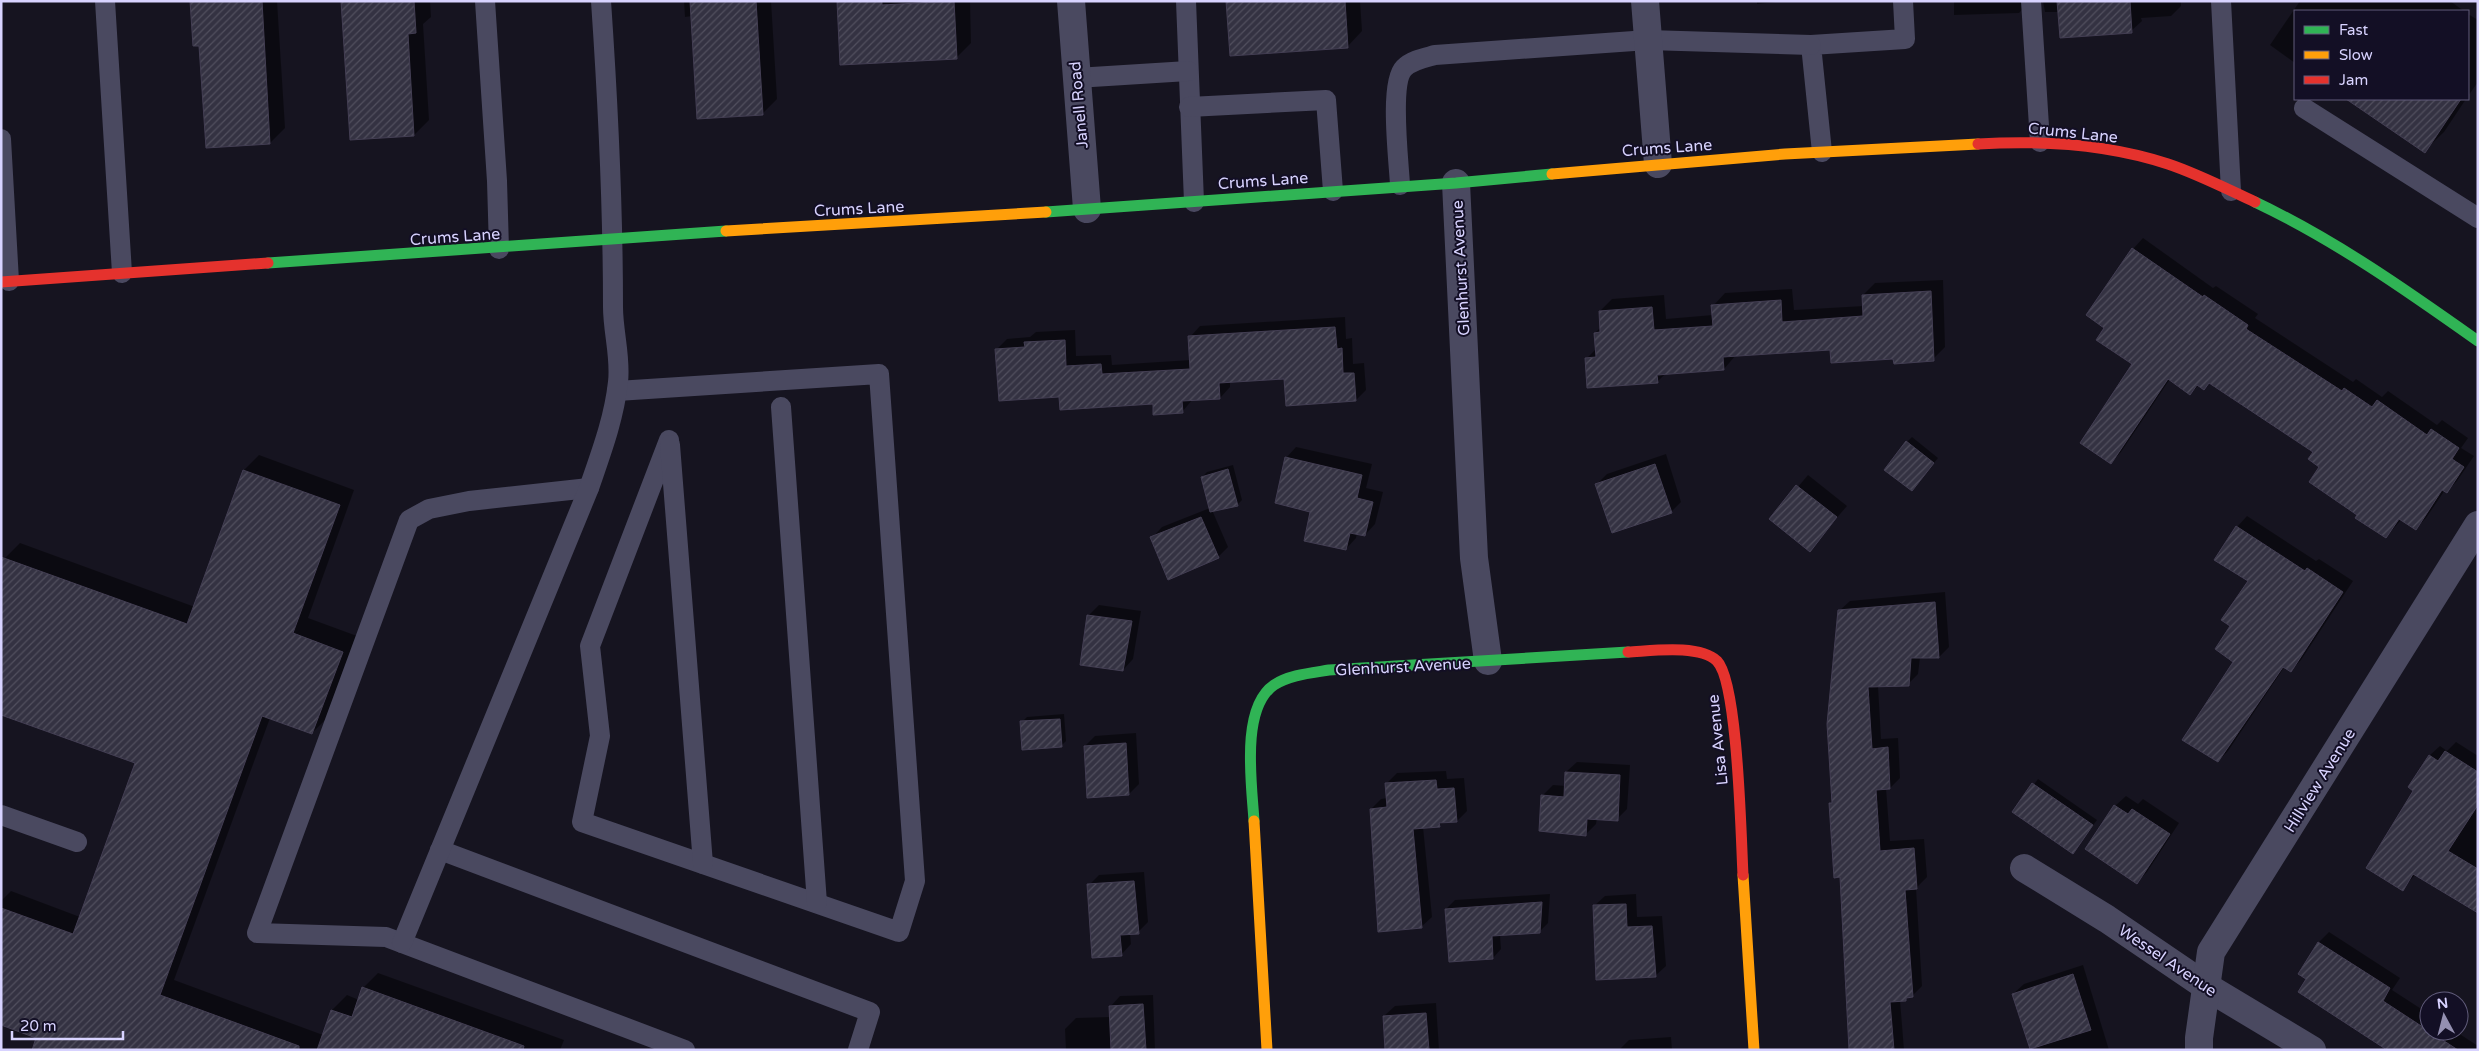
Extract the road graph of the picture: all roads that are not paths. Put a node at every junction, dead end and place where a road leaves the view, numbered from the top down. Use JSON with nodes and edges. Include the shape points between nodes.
{"nodes":[{"id":1,"x":105,"y":1,"type":"edge"},
{"id":2,"x":485,"y":1,"type":"edge"},
{"id":3,"x":601,"y":1,"type":"edge"},
{"id":4,"x":1071,"y":1,"type":"edge"},
{"id":5,"x":1186,"y":1,"type":"edge"},
{"id":6,"x":1645,"y":1,"type":"edge"},
{"id":7,"x":1903,"y":1,"type":"edge"},
{"id":8,"x":2031,"y":1,"type":"edge"},
{"id":9,"x":2221,"y":1,"type":"edge"},
{"id":10,"x":1648,"y":40,"type":"junction"},
{"id":11,"x":1811,"y":45,"type":"junction"},
{"id":12,"x":1188,"y":70,"type":"junction"},
{"id":13,"x":1076,"y":78,"type":"junction"},
{"id":14,"x":1189,"y":107,"type":"junction"},
{"id":15,"x":2304,"y":108,"type":"dead end"},
{"id":16,"x":1,"y":139,"type":"edge"},
{"id":17,"x":2040,"y":142,"type":"junction"},
{"id":18,"x":1822,"y":152,"type":"junction"},
{"id":19,"x":1658,"y":164,"type":"junction"},
{"id":20,"x":1456,"y":183,"type":"junction"},
{"id":21,"x":1400,"y":186,"type":"junction"},
{"id":22,"x":1333,"y":191,"type":"junction"},
{"id":23,"x":2231,"y":191,"type":"junction"},
{"id":24,"x":1194,"y":202,"type":"junction"},
{"id":25,"x":1087,"y":209,"type":"junction"},
{"id":26,"x":2478,"y":218,"type":"edge"},
{"id":27,"x":613,"y":241,"type":"junction"},
{"id":28,"x":499,"y":249,"type":"junction"},
{"id":29,"x":122,"y":273,"type":"junction"},
{"id":30,"x":5,"y":282,"type":"edge"},
{"id":31,"x":2478,"y":341,"type":"edge"},
{"id":32,"x":617,"y":391,"type":"junction"},
{"id":33,"x":782,"y":407,"type":"dead end"},
{"id":34,"x":589,"y":488,"type":"junction"},
{"id":35,"x":2478,"y":525,"type":"edge"},
{"id":36,"x":1488,"y":661,"type":"junction"},
{"id":37,"x":1,"y":815,"type":"edge"},
{"id":38,"x":77,"y":842,"type":"dead end"},
{"id":39,"x":440,"y":850,"type":"junction"},
{"id":40,"x":703,"y":864,"type":"junction"},
{"id":41,"x":2024,"y":868,"type":"dead end"},
{"id":42,"x":817,"y":903,"type":"junction"},
{"id":43,"x":402,"y":943,"type":"junction"},
{"id":44,"x":2206,"y":987,"type":"junction"},
{"id":45,"x":685,"y":1050,"type":"edge"},
{"id":46,"x":858,"y":1050,"type":"edge"},
{"id":47,"x":1268,"y":1050,"type":"edge"},
{"id":48,"x":1754,"y":1050,"type":"edge"},
{"id":49,"x":2199,"y":1050,"type":"edge"},
{"id":50,"x":2312,"y":1050,"type":"edge"}],
"edges":[{"from":1,"to":29,"type":"lane"},
{"from":2,"to":28,"type":"lane"},
{"from":3,"to":27,"type":"lane","via":[[610,125]]},
{"from":4,"to":13,"type":"street","name":"Janell Road"},
{"from":5,"to":12,"type":"lane"},
{"from":6,"to":10,"type":"street"},
{"from":7,"to":11,"type":"lane","via":[[1905,39]]},
{"from":8,"to":17,"type":"lane"},
{"from":9,"to":23,"type":"lane"},
{"from":10,"to":11,"type":"lane"},
{"from":10,"to":19,"type":"street"},
{"from":10,"to":21,"type":"lane","via":[[1435,55],[1416,60],[1403,69],[1395,92]]},
{"from":11,"to":18,"type":"lane"},
{"from":12,"to":13,"type":"lane"},
{"from":12,"to":14,"type":"lane"},
{"from":13,"to":25,"type":"street","name":"Janell Road"},
{"from":14,"to":22,"type":"lane","via":[[1326,100]]},
{"from":14,"to":24,"type":"lane"},
{"from":15,"to":26,"type":"lane"},
{"from":16,"to":30,"type":"lane"},
{"from":17,"to":18,"type":"main road","name":"Crums Lane"},
{"from":17,"to":23,"type":"main road","name":"Crums Lane","via":[[2078,145],[2167,164]]},
{"from":18,"to":19,"type":"main road","name":"Crums Lane"},
{"from":19,"to":20,"type":"main road","name":"Crums Lane"},
{"from":20,"to":21,"type":"main road","name":"Crums Lane"},
{"from":20,"to":36,"type":"street","name":"Glenhurst Avenue","via":[[1474,558]]},
{"from":21,"to":22,"type":"main road","name":"Crums Lane"},
{"from":22,"to":24,"type":"main road","name":"Crums Lane"},
{"from":23,"to":31,"type":"main road","name":"Crums Lane","via":[[2318,234],[2384,274]]},
{"from":24,"to":25,"type":"main road","name":"Crums Lane"},
{"from":25,"to":27,"type":"main road","name":"Crums Lane"},
{"from":27,"to":28,"type":"main road","name":"Crums Lane"},
{"from":27,"to":32,"type":"lane"},
{"from":28,"to":29,"type":"main road","name":"Crums Lane"},
{"from":29,"to":30,"type":"main road","name":"Crums Lane"},
{"from":32,"to":34,"type":"lane","via":[[607,439]]},
{"from":32,"to":42,"type":"lane","via":[[879,374],[915,881],[899,932]]},
{"from":33,"to":42,"type":"lane"},
{"from":34,"to":39,"type":"lane"},
{"from":34,"to":43,"type":"lane","via":[[470,501],[429,509],[409,520],[257,933],[386,937]]},
{"from":35,"to":44,"type":"street","name":"Hillview Avenue","via":[[2211,952]]},
{"from":36,"to":47,"type":"main road","name":"Glenhurst Avenue","via":[[1299,674],[1272,685],[1260,696],[1252,726],[1251,760]]},
{"from":36,"to":48,"type":"main road","name":"Lisa Avenue","via":[[1664,650],[1692,651],[1715,658],[1722,666],[1733,713]]},
{"from":37,"to":38,"type":"lane"},
{"from":39,"to":43,"type":"lane"},
{"from":39,"to":46,"type":"lane","via":[[870,1012]]},
{"from":40,"to":40,"type":"lane","via":[[582,822],[600,736],[590,646],[669,440]]},
{"from":40,"to":42,"type":"lane"},
{"from":41,"to":44,"type":"street","name":"Wessel Avenue","via":[[2107,919]]},
{"from":43,"to":45,"type":"lane"},
{"from":44,"to":49,"type":"street","name":"Hillview Avenue"},
{"from":44,"to":50,"type":"street","name":"Wessel Avenue"}]}
